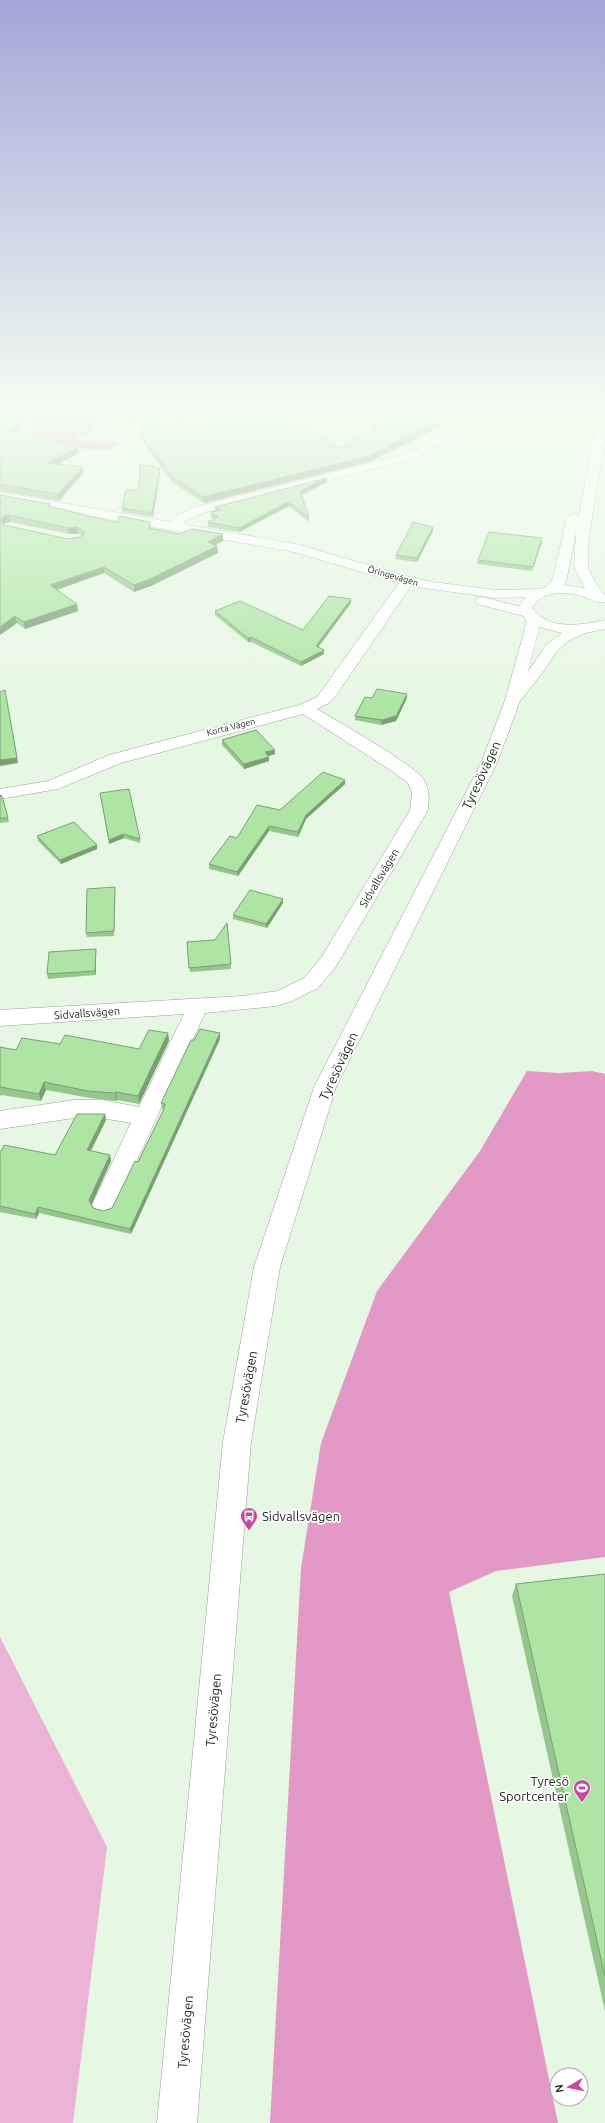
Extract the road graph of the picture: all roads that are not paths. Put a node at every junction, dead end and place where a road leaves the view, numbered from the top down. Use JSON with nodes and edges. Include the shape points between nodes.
{"nodes":[{"id":1,"x":35,"y":511,"type":"edge"},
{"id":2,"x":87,"y":511,"type":"edge"},
{"id":3,"x":197,"y":511,"type":"edge"},
{"id":4,"x":575,"y":511,"type":"edge"},
{"id":5,"x":586,"y":511,"type":"edge"},
{"id":6,"x":175,"y":526,"type":"junction"},
{"id":7,"x":5,"y":530,"type":"edge"},
{"id":8,"x":26,"y":530,"type":"edge"},
{"id":9,"x":407,"y":581,"type":"junction"},
{"id":10,"x":433,"y":586,"type":"junction"},
{"id":11,"x":546,"y":591,"type":"junction"},
{"id":12,"x":603,"y":599,"type":"edge"},
{"id":13,"x":530,"y":616,"type":"junction"},
{"id":14,"x":603,"y":626,"type":"edge"},
{"id":15,"x":583,"y":628,"type":"junction"},
{"id":16,"x":512,"y":703,"type":"junction"},
{"id":17,"x":305,"y":708,"type":"junction"},
{"id":18,"x":0,"y":794,"type":"edge"},
{"id":19,"x":198,"y":1006,"type":"junction"},
{"id":20,"x":0,"y":1018,"type":"edge"},
{"id":21,"x":145,"y":1117,"type":"junction"},
{"id":22,"x":0,"y":1120,"type":"edge"},
{"id":23,"x":104,"y":1205,"type":"dead end"},
{"id":24,"x":177,"y":2123,"type":"edge"}],
"edges":[{"from":1,"to":7,"type":"street"},
{"from":2,"to":6,"type":"street","name":"Öringevägen"},
{"from":3,"to":6,"type":"street","via":[[181,518]]},
{"from":4,"to":11,"type":"street","name":"Tyresövägen","via":[[559,582]]},
{"from":5,"to":12,"type":"street","name":"Tyresövägen","via":[[581,543],[581,567],[590,585]]},
{"from":6,"to":9,"type":"street","name":"Öringevägen","via":[[296,548]]},
{"from":7,"to":8,"type":"street"},
{"from":9,"to":10,"type":"street","name":"Öringevägen"},
{"from":9,"to":17,"type":"street","name":"Korta Vägen","via":[[331,691],[323,700]]},
{"from":10,"to":11,"type":"street","name":"Öringevägen","via":[[495,594]]},
{"from":10,"to":13,"type":"street","name":"Öringevägen"},
{"from":11,"to":12,"type":"street","name":"Tyresövägen","via":[[578,590]]},
{"from":11,"to":13,"type":"street","name":"Tyresövägen","via":[[527,602],[525,608]]},
{"from":13,"to":15,"type":"street","name":"Tyresövägen","via":[[554,627]]},
{"from":13,"to":16,"type":"street","name":"Tyresövägen","via":[[532,629]]},
{"from":14,"to":15,"type":"street","name":"Tyresövägen"},
{"from":15,"to":16,"type":"street","name":"Tyresövägen","via":[[563,638],[551,648]]},
{"from":16,"to":24,"type":"street","name":"Tyresövägen","via":[[489,763],[325,1087],[267,1267],[237,1442]]},
{"from":17,"to":18,"type":"street","name":"Korta Vägen","via":[[115,759],[52,785]]},
{"from":17,"to":19,"type":"street","name":"Sidvallsvägen","via":[[396,765],[416,781],[421,793],[419,810],[328,962],[311,983],[276,999]]},
{"from":19,"to":20,"type":"street","name":"Sidvallsvägen"},
{"from":19,"to":21,"type":"street"},
{"from":21,"to":22,"type":"street","via":[[102,1109],[74,1110]]},
{"from":21,"to":23,"type":"street"}]}
